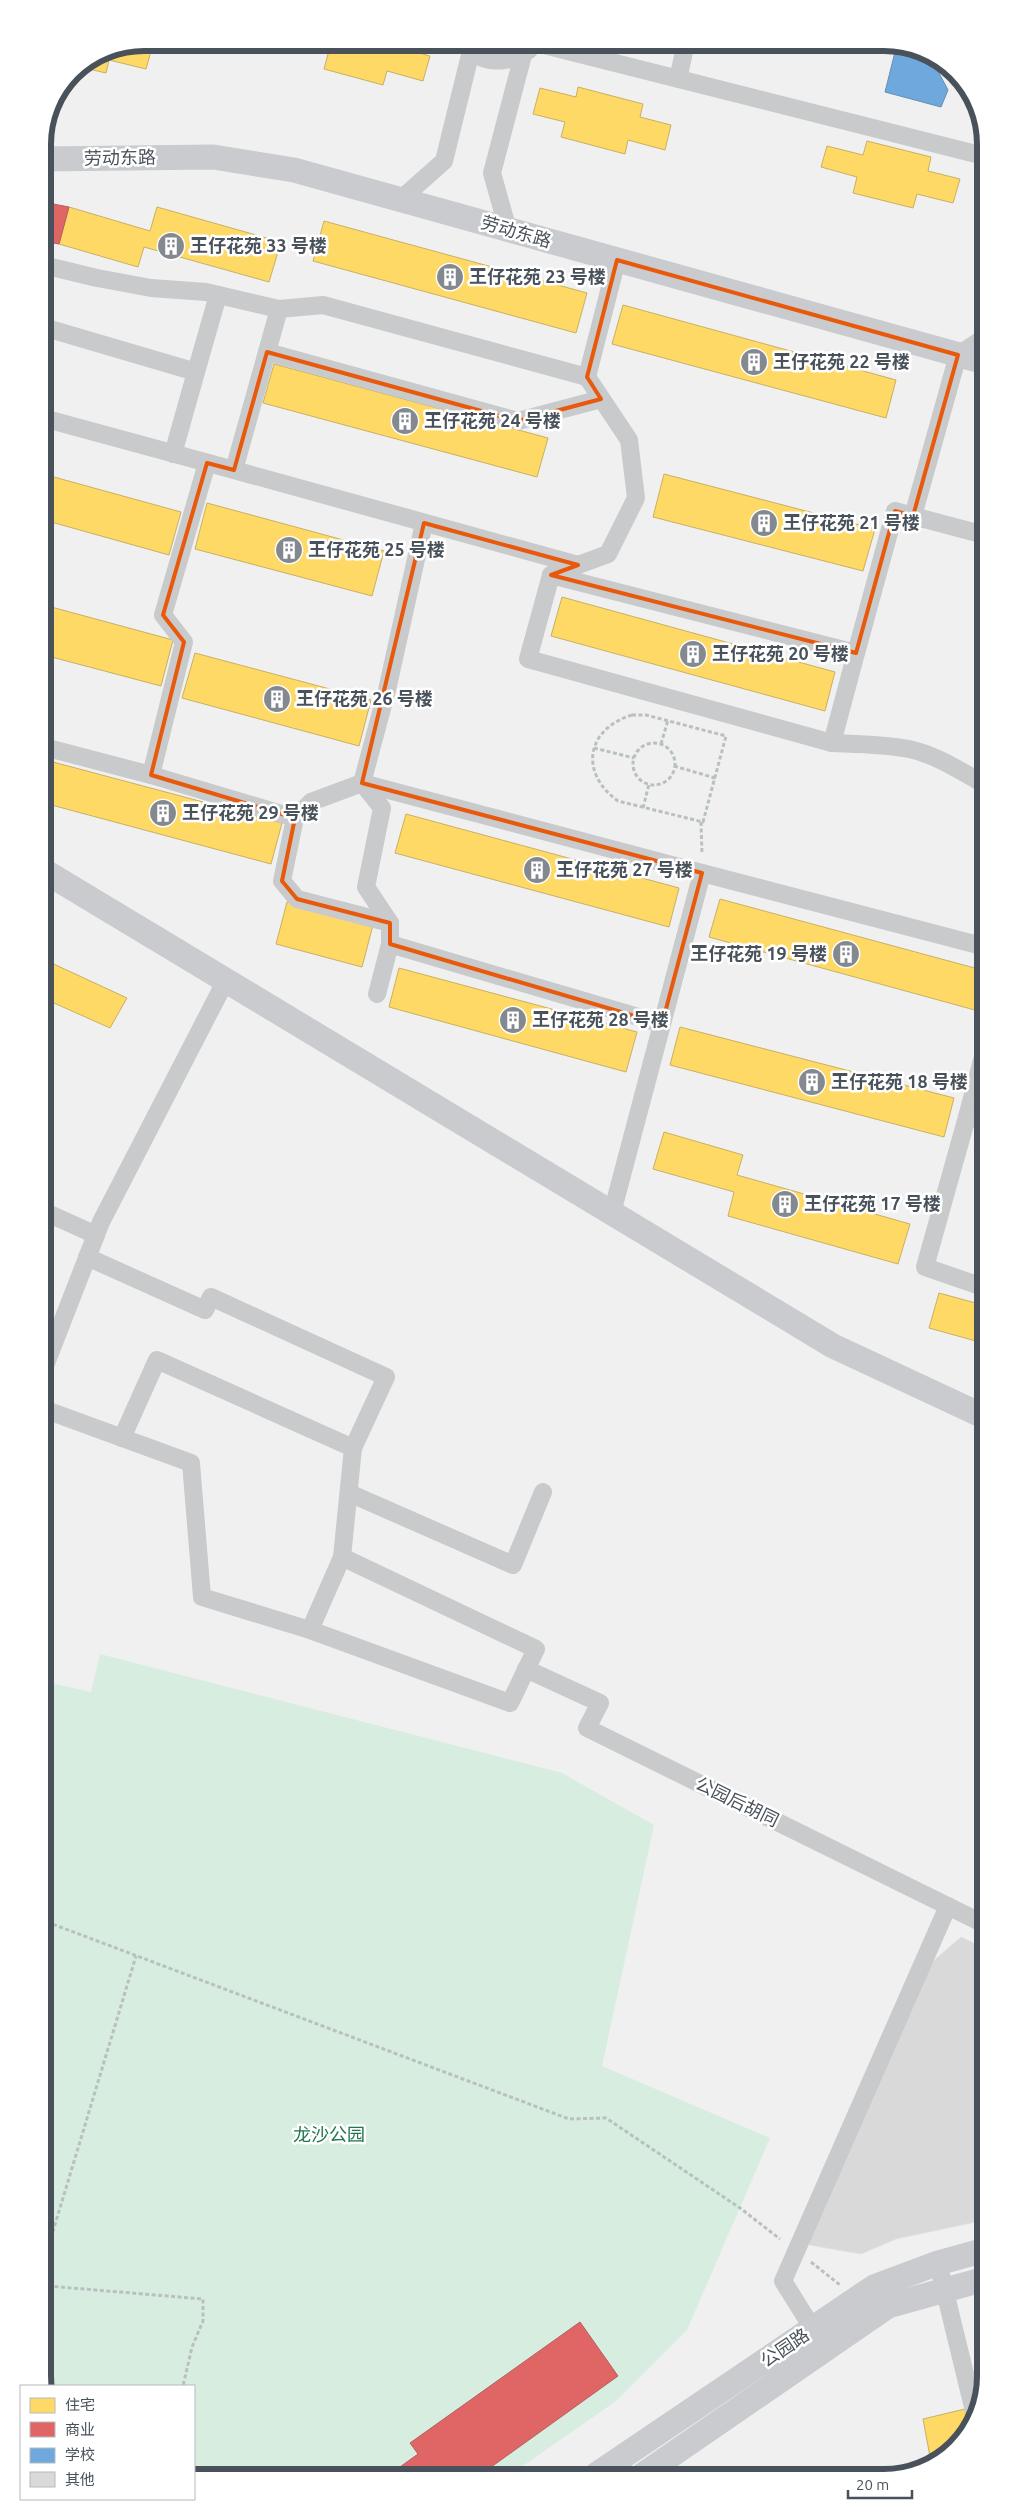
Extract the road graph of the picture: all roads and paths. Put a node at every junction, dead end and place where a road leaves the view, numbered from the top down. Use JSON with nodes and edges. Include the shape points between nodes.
{"nodes":[{"id":1,"x":466,"y":51,"type":"edge"},
{"id":2,"x":474,"y":51,"type":"edge"},
{"id":3,"x":525,"y":51,"type":"edge"},
{"id":4,"x":531,"y":51,"type":"edge"},
{"id":5,"x":551,"y":51,"type":"edge"},
{"id":6,"x":684,"y":51,"type":"edge"},
{"id":7,"x":678,"y":78,"type":"junction"},
{"id":8,"x":977,"y":154,"type":"edge"},
{"id":9,"x":51,"y":159,"type":"edge"},
{"id":10,"x":400,"y":200,"type":"junction"},
{"id":11,"x":508,"y":230,"type":"junction"},
{"id":12,"x":617,"y":260,"type":"junction"},
{"id":13,"x":51,"y":267,"type":"edge"},
{"id":14,"x":218,"y":295,"type":"junction"},
{"id":15,"x":279,"y":309,"type":"junction"},
{"id":16,"x":51,"y":329,"type":"edge"},
{"id":17,"x":977,"y":347,"type":"edge"},
{"id":18,"x":267,"y":352,"type":"junction"},
{"id":19,"x":970,"y":358,"type":"edge"},
{"id":20,"x":196,"y":372,"type":"junction"},
{"id":21,"x":587,"y":376,"type":"junction"},
{"id":22,"x":601,"y":398,"type":"junction"},
{"id":23,"x":51,"y":420,"type":"edge"},
{"id":24,"x":173,"y":454,"type":"junction"},
{"id":25,"x":207,"y":463,"type":"junction"},
{"id":26,"x":234,"y":470,"type":"junction"},
{"id":27,"x":913,"y":516,"type":"junction"},
{"id":28,"x":424,"y":523,"type":"junction"},
{"id":29,"x":977,"y":533,"type":"edge"},
{"id":30,"x":578,"y":565,"type":"junction"},
{"id":31,"x":551,"y":575,"type":"junction"},
{"id":32,"x":856,"y":653,"type":"junction"},
{"id":33,"x":673,"y":700,"type":"junction"},
{"id":34,"x":668,"y":721,"type":"junction"},
{"id":35,"x":832,"y":743,"type":"junction"},
{"id":36,"x":661,"y":744,"type":"junction"},
{"id":37,"x":594,"y":748,"type":"junction"},
{"id":38,"x":51,"y":749,"type":"edge"},
{"id":39,"x":634,"y":758,"type":"junction"},
{"id":40,"x":674,"y":766,"type":"junction"},
{"id":41,"x":151,"y":775,"type":"junction"},
{"id":42,"x":715,"y":778,"type":"junction"},
{"id":43,"x":977,"y":780,"type":"edge"},
{"id":44,"x":362,"y":783,"type":"junction"},
{"id":45,"x":649,"y":784,"type":"junction"},
{"id":46,"x":643,"y":808,"type":"junction"},
{"id":47,"x":295,"y":818,"type":"junction"},
{"id":48,"x":700,"y":822,"type":"junction"},
{"id":49,"x":702,"y":873,"type":"junction"},
{"id":50,"x":51,"y":875,"type":"edge"},
{"id":51,"x":390,"y":923,"type":"junction"},
{"id":52,"x":390,"y":944,"type":"junction"},
{"id":53,"x":977,"y":945,"type":"edge"},
{"id":54,"x":226,"y":980,"type":"junction"},
{"id":55,"x":377,"y":994,"type":"dead end"},
{"id":56,"x":662,"y":1024,"type":"junction"},
{"id":57,"x":977,"y":1102,"type":"edge"},
{"id":58,"x":975,"y":1119,"type":"edge"},
{"id":59,"x":612,"y":1213,"type":"junction"},
{"id":60,"x":51,"y":1215,"type":"edge"},
{"id":61,"x":96,"y":1235,"type":"junction"},
{"id":62,"x":87,"y":1257,"type":"junction"},
{"id":63,"x":977,"y":1285,"type":"edge"},
{"id":64,"x":51,"y":1353,"type":"edge"},
{"id":65,"x":51,"y":1412,"type":"edge"},
{"id":66,"x":977,"y":1413,"type":"edge"},
{"id":67,"x":122,"y":1438,"type":"junction"},
{"id":68,"x":353,"y":1448,"type":"junction"},
{"id":69,"x":544,"y":1492,"type":"dead end"},
{"id":70,"x":349,"y":1493,"type":"junction"},
{"id":71,"x":342,"y":1557,"type":"junction"},
{"id":72,"x":310,"y":1630,"type":"junction"},
{"id":73,"x":526,"y":1668,"type":"junction"},
{"id":74,"x":948,"y":1906,"type":"junction"},
{"id":75,"x":977,"y":1920,"type":"edge"},
{"id":76,"x":51,"y":1924,"type":"edge"},
{"id":77,"x":136,"y":1956,"type":"junction"},
{"id":78,"x":51,"y":2238,"type":"edge"},
{"id":79,"x":796,"y":2251,"type":"junction"},
{"id":80,"x":977,"y":2252,"type":"edge"},
{"id":81,"x":938,"y":2263,"type":"junction"},
{"id":82,"x":977,"y":2281,"type":"edge"},
{"id":83,"x":51,"y":2286,"type":"edge"},
{"id":84,"x":944,"y":2289,"type":"junction"},
{"id":85,"x":857,"y":2298,"type":"junction"},
{"id":86,"x":820,"y":2339,"type":"junction"},
{"id":87,"x":184,"y":2385,"type":"edge"},
{"id":88,"x":973,"y":2402,"type":"edge"},
{"id":89,"x":605,"y":2469,"type":"edge"},
{"id":90,"x":651,"y":2469,"type":"edge"}],
"edges":[{"from":1,"to":10,"type":"street","via":[[444,161]]},
{"from":2,"to":3,"type":"street","via":[[489,60],[504,62]]},
{"from":4,"to":11,"type":"street","via":[[492,173]]},
{"from":5,"to":7,"type":"street"},
{"from":6,"to":7,"type":"street"},
{"from":7,"to":8,"type":"street"},
{"from":9,"to":10,"type":"main road","name":"劳动东路","via":[[214,156],[294,170]]},
{"from":10,"to":11,"type":"main road","name":"劳动东路"},
{"from":11,"to":12,"type":"main road","name":"劳动东路"},
{"from":12,"to":19,"type":"main road","name":"劳动东路"},
{"from":12,"to":21,"type":"street"},
{"from":13,"to":14,"type":"street","via":[[142,286]]},
{"from":14,"to":15,"type":"street"},
{"from":14,"to":20,"type":"street"},
{"from":15,"to":18,"type":"street"},
{"from":15,"to":21,"type":"street","via":[[323,305]]},
{"from":16,"to":20,"type":"street"},
{"from":17,"to":19,"type":"street"},
{"from":18,"to":22,"type":"street","via":[[518,421]]},
{"from":18,"to":26,"type":"street"},
{"from":19,"to":27,"type":"street"},
{"from":20,"to":24,"type":"street"},
{"from":21,"to":22,"type":"street"},
{"from":22,"to":30,"type":"street","via":[[629,440],[636,498],[608,554]]},
{"from":23,"to":24,"type":"street"},
{"from":24,"to":25,"type":"street"},
{"from":25,"to":26,"type":"street"},
{"from":25,"to":41,"type":"street","via":[[163,615],[184,642]]},
{"from":26,"to":28,"type":"street"},
{"from":27,"to":29,"type":"street"},
{"from":27,"to":32,"type":"street","via":[[895,512]]},
{"from":28,"to":30,"type":"street"},
{"from":28,"to":44,"type":"street","via":[[387,690]]},
{"from":30,"to":31,"type":"street"},
{"from":31,"to":32,"type":"street"},
{"from":31,"to":33,"type":"street","via":[[528,660]]},
{"from":32,"to":35,"type":"street"},
{"from":33,"to":34,"type":"path"},
{"from":33,"to":35,"type":"street"},
{"from":34,"to":36,"type":"path"},
{"from":34,"to":37,"type":"path","via":[[646,715],[618,719],[606,727]]},
{"from":34,"to":42,"type":"path","via":[[726,736]]},
{"from":35,"to":43,"type":"street","via":[[910,749],[946,763]]},
{"from":36,"to":39,"type":"path","via":[[645,744]]},
{"from":36,"to":40,"type":"path","via":[[670,751]]},
{"from":37,"to":39,"type":"path"},
{"from":37,"to":46,"type":"path","via":[[593,768],[606,793],[618,801]]},
{"from":38,"to":41,"type":"street"},
{"from":39,"to":45,"type":"path","via":[[636,775]]},
{"from":40,"to":42,"type":"path"},
{"from":40,"to":45,"type":"path","via":[[666,781]]},
{"from":41,"to":47,"type":"street"},
{"from":42,"to":48,"type":"path","via":[[703,822]]},
{"from":44,"to":47,"type":"street","via":[[312,802]]},
{"from":44,"to":49,"type":"street"},
{"from":44,"to":51,"type":"street","via":[[382,808],[366,887]]},
{"from":45,"to":46,"type":"path"},
{"from":46,"to":48,"type":"path"},
{"from":47,"to":51,"type":"street","via":[[282,881],[297,898]]},
{"from":48,"to":49,"type":"path"},
{"from":49,"to":53,"type":"street"},
{"from":49,"to":56,"type":"street"},
{"from":50,"to":54,"type":"main road"},
{"from":51,"to":52,"type":"street"},
{"from":52,"to":55,"type":"street"},
{"from":52,"to":56,"type":"street"},
{"from":54,"to":59,"type":"main road"},
{"from":54,"to":61,"type":"street"},
{"from":56,"to":59,"type":"street"},
{"from":57,"to":58,"type":"street"},
{"from":58,"to":63,"type":"street","via":[[926,1267]]},
{"from":59,"to":66,"type":"main road","via":[[833,1346]]},
{"from":60,"to":61,"type":"street"},
{"from":61,"to":62,"type":"street"},
{"from":62,"to":64,"type":"street"},
{"from":62,"to":68,"type":"street","via":[[205,1310],[210,1297],[386,1377]]},
{"from":65,"to":67,"type":"street"},
{"from":67,"to":68,"type":"street","via":[[157,1360]]},
{"from":67,"to":72,"type":"street","via":[[191,1463],[202,1597]]},
{"from":68,"to":70,"type":"street"},
{"from":69,"to":70,"type":"street","via":[[513,1565]]},
{"from":70,"to":71,"type":"street"},
{"from":71,"to":72,"type":"street"},
{"from":71,"to":73,"type":"street","via":[[536,1649]]},
{"from":72,"to":73,"type":"street","via":[[510,1703]]},
{"from":73,"to":74,"type":"street","name":"公园后胡同","via":[[600,1703],[587,1728]]},
{"from":74,"to":75,"type":"street","name":"公园后胡同"},
{"from":74,"to":79,"type":"street"},
{"from":76,"to":77,"type":"path"},
{"from":77,"to":78,"type":"path"},
{"from":77,"to":79,"type":"path","via":[[569,2118],[606,2118],[740,2208]]},
{"from":79,"to":85,"type":"path"},
{"from":79,"to":86,"type":"street","via":[[782,2282]]},
{"from":80,"to":81,"type":"main road","name":"公园路"},
{"from":81,"to":84,"type":"street"},
{"from":81,"to":85,"type":"main road","name":"公园路","via":[[874,2287]]},
{"from":82,"to":84,"type":"main road","name":"公园路"},
{"from":83,"to":87,"type":"path","via":[[203,2299],[203,2321],[192,2347]]},
{"from":84,"to":86,"type":"main road","name":"公园路","via":[[888,2306]]},
{"from":84,"to":88,"type":"street"},
{"from":85,"to":86,"type":"main road","name":"公园路"},
{"from":86,"to":89,"type":"main road","name":"公园路"},
{"from":86,"to":90,"type":"main road","name":"公园路"}]}
